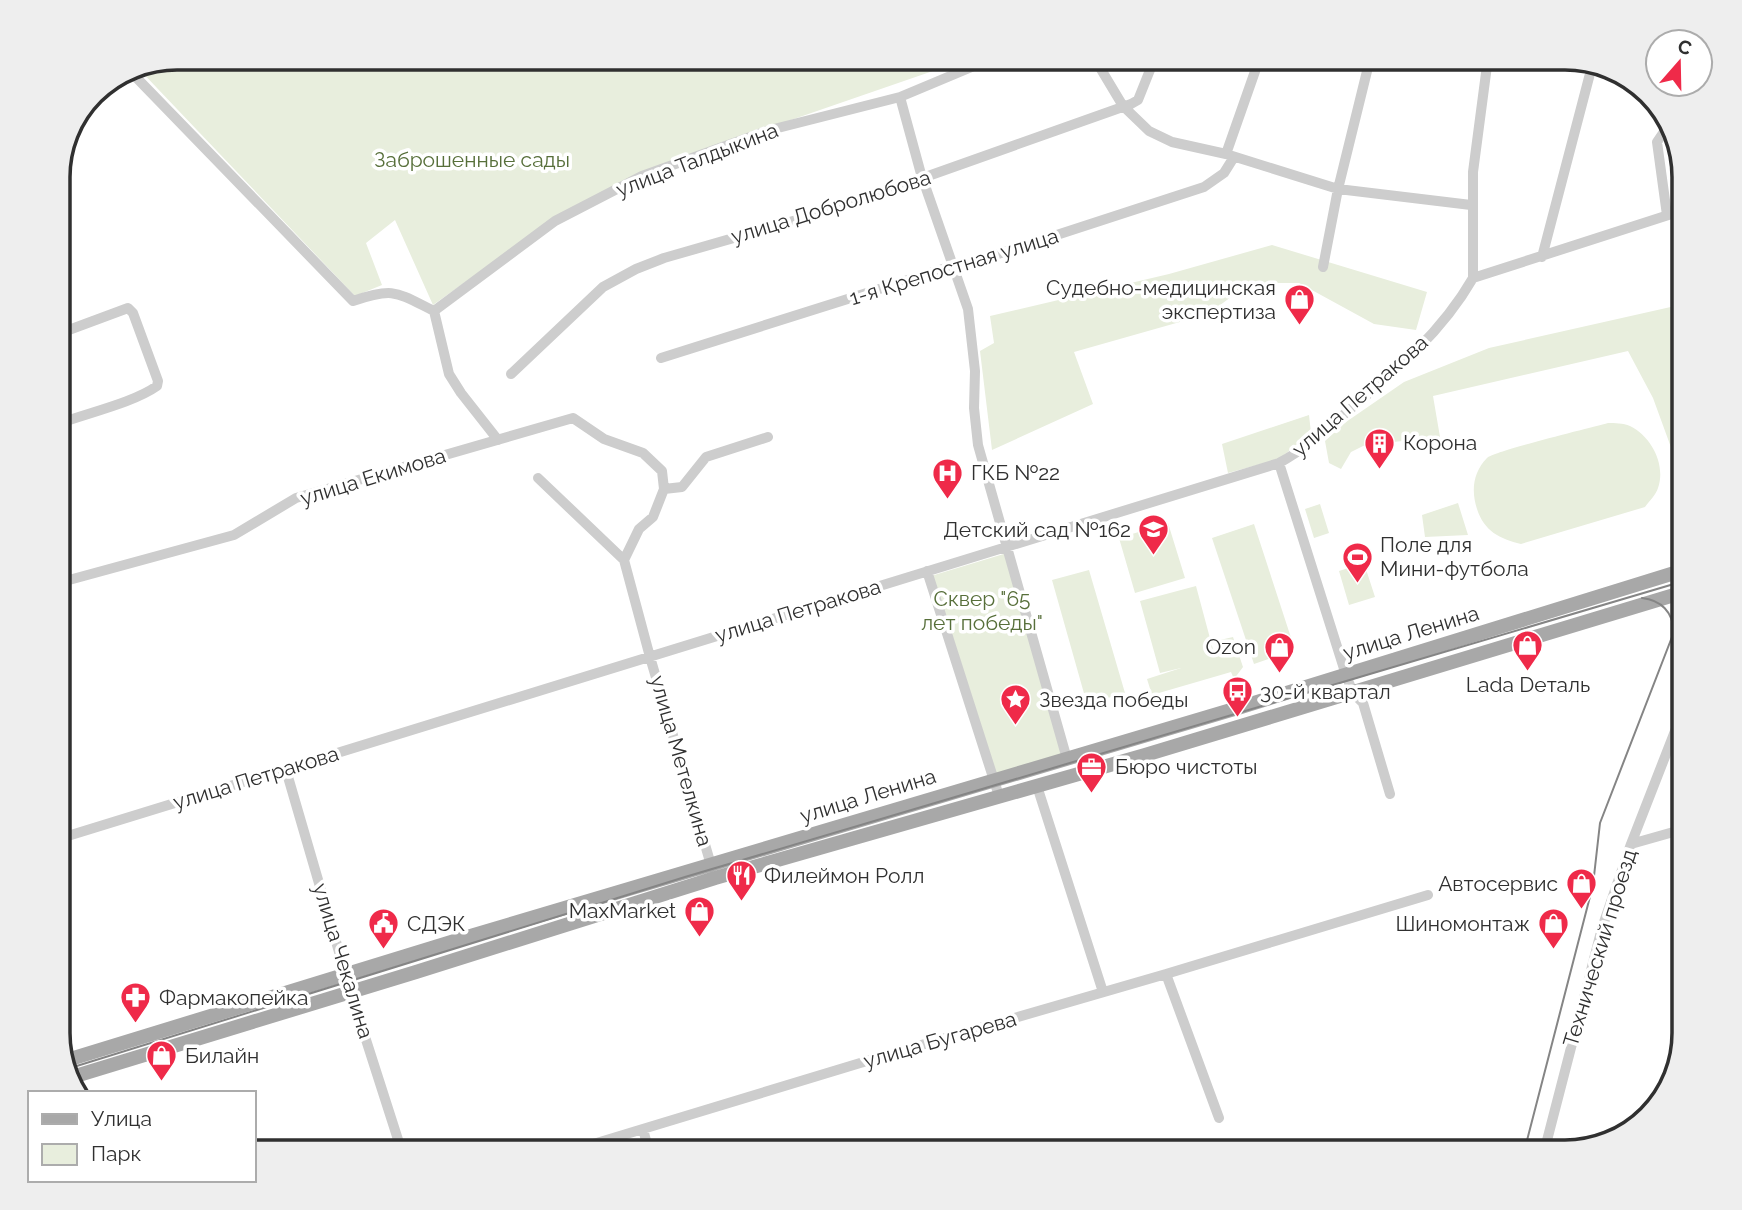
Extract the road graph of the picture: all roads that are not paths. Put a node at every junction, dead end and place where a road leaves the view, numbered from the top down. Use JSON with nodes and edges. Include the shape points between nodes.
{"nodes":[{"id":1,"x":964,"y":70,"type":"edge"},
{"id":2,"x":1101,"y":70,"type":"edge"},
{"id":3,"x":1150,"y":70,"type":"edge"},
{"id":4,"x":1256,"y":70,"type":"edge"},
{"id":5,"x":1367,"y":70,"type":"edge"},
{"id":6,"x":1486,"y":70,"type":"edge"},
{"id":7,"x":1590,"y":73,"type":"edge"},
{"id":8,"x":137,"y":78,"type":"edge"},
{"id":9,"x":900,"y":97,"type":"junction"},
{"id":10,"x":1123,"y":106,"type":"junction"},
{"id":11,"x":1663,"y":134,"type":"edge"},
{"id":12,"x":1230,"y":155,"type":"junction"},
{"id":13,"x":923,"y":180,"type":"junction"},
{"id":14,"x":1338,"y":189,"type":"junction"},
{"id":15,"x":1471,"y":205,"type":"junction"},
{"id":16,"x":1672,"y":214,"type":"edge"},
{"id":17,"x":1667,"y":215,"type":"junction"},
{"id":18,"x":1542,"y":257,"type":"junction"},
{"id":19,"x":1323,"y":267,"type":"dead end"},
{"id":20,"x":955,"y":268,"type":"junction"},
{"id":21,"x":1473,"y":278,"type":"junction"},
{"id":22,"x":434,"y":311,"type":"junction"},
{"id":23,"x":70,"y":329,"type":"edge"},
{"id":24,"x":662,"y":358,"type":"dead end"},
{"id":25,"x":511,"y":374,"type":"dead end"},
{"id":26,"x":70,"y":420,"type":"edge"},
{"id":27,"x":768,"y":437,"type":"dead end"},
{"id":28,"x":498,"y":440,"type":"junction"},
{"id":29,"x":1279,"y":463,"type":"junction"},
{"id":30,"x":538,"y":478,"type":"dead end"},
{"id":31,"x":664,"y":489,"type":"junction"},
{"id":32,"x":1007,"y":547,"type":"junction"},
{"id":33,"x":624,"y":560,"type":"junction"},
{"id":34,"x":927,"y":571,"type":"junction"},
{"id":35,"x":1672,"y":574,"type":"edge"},
{"id":36,"x":70,"y":580,"type":"edge"},
{"id":37,"x":1672,"y":596,"type":"edge"},
{"id":38,"x":650,"y":657,"type":"junction"},
{"id":39,"x":1346,"y":675,"type":"junction"},
{"id":40,"x":1353,"y":693,"type":"junction"},
{"id":41,"x":1672,"y":739,"type":"edge"},
{"id":42,"x":1067,"y":759,"type":"junction"},
{"id":43,"x":285,"y":769,"type":"junction"},
{"id":44,"x":993,"y":780,"type":"junction"},
{"id":45,"x":1037,"y":786,"type":"junction"},
{"id":46,"x":1390,"y":794,"type":"dead end"},
{"id":47,"x":999,"y":796,"type":"junction"},
{"id":48,"x":1672,"y":832,"type":"edge"},
{"id":49,"x":70,"y":835,"type":"edge"},
{"id":50,"x":1631,"y":844,"type":"junction"},
{"id":51,"x":711,"y":865,"type":"junction"},
{"id":52,"x":1428,"y":895,"type":"dead end"},
{"id":53,"x":1166,"y":974,"type":"junction"},
{"id":54,"x":346,"y":975,"type":"junction"},
{"id":55,"x":1103,"y":992,"type":"junction"},
{"id":56,"x":351,"y":993,"type":"junction"},
{"id":57,"x":73,"y":1058,"type":"edge"},
{"id":58,"x":79,"y":1075,"type":"edge"},
{"id":59,"x":1219,"y":1118,"type":"dead end"},
{"id":60,"x":643,"y":1129,"type":"junction"},
{"id":61,"x":398,"y":1140,"type":"edge"},
{"id":62,"x":607,"y":1140,"type":"edge"},
{"id":63,"x":646,"y":1140,"type":"edge"},
{"id":64,"x":1547,"y":1140,"type":"edge"}],
"edges":[{"from":1,"to":9,"type":"street","name":"улица Талдыкина"},
{"from":2,"to":10,"type":"street"},
{"from":3,"to":10,"type":"street","name":"улица Добролюбова","via":[[1138,100]]},
{"from":4,"to":12,"type":"street"},
{"from":5,"to":14,"type":"street"},
{"from":6,"to":15,"type":"street"},
{"from":7,"to":18,"type":"street"},
{"from":8,"to":22,"type":"street","via":[[353,301],[397,292]]},
{"from":9,"to":13,"type":"street"},
{"from":9,"to":22,"type":"street","name":"улица Талдыкина","via":[[770,130],[642,176],[555,220]]},
{"from":10,"to":12,"type":"street","via":[[1149,131],[1172,142]]},
{"from":10,"to":13,"type":"street","name":"улица Добролюбова"},
{"from":11,"to":17,"type":"street","via":[[1657,142]]},
{"from":12,"to":14,"type":"street"},
{"from":12,"to":20,"type":"street","name":"1-я Крепостная улица","via":[[1224,173],[1204,187]]},
{"from":13,"to":20,"type":"street"},
{"from":13,"to":25,"type":"street","name":"улица Добролюбова","via":[[636,269],[603,287]]},
{"from":14,"to":15,"type":"street"},
{"from":14,"to":19,"type":"street"},
{"from":15,"to":21,"type":"street"},
{"from":16,"to":17,"type":"street"},
{"from":17,"to":18,"type":"street"},
{"from":18,"to":21,"type":"street"},
{"from":20,"to":24,"type":"street","name":"1-я Крепостная улица"},
{"from":20,"to":32,"type":"street","via":[[968,309],[978,445]]},
{"from":21,"to":29,"type":"street","name":"улица Петракова","via":[[1424,344],[1297,454]]},
{"from":22,"to":28,"type":"street","via":[[450,374]]},
{"from":23,"to":26,"type":"street","via":[[128,308],[158,380],[153,389]]},
{"from":27,"to":31,"type":"street","via":[[706,457],[682,487]]},
{"from":28,"to":31,"type":"street","name":"улица Екимова","via":[[573,418],[604,439],[643,453],[662,471]]},
{"from":28,"to":36,"type":"street","name":"улица Екимова","via":[[296,498],[234,535]]},
{"from":29,"to":32,"type":"street","name":"улица Петракова"},
{"from":29,"to":39,"type":"street"},
{"from":30,"to":33,"type":"street"},
{"from":31,"to":33,"type":"street","via":[[653,517],[639,530]]},
{"from":32,"to":34,"type":"street","name":"улица Петракова"},
{"from":32,"to":42,"type":"street"},
{"from":33,"to":38,"type":"street","name":"улица Метелкина"},
{"from":34,"to":38,"type":"street","name":"улица Петракова"},
{"from":34,"to":44,"type":"street"},
{"from":35,"to":39,"type":"main road","name":"улица Ленина"},
{"from":37,"to":40,"type":"main road","name":"улица Ленина"},
{"from":38,"to":43,"type":"street","name":"улица Петракова"},
{"from":38,"to":51,"type":"street","name":"улица Метелкина"},
{"from":39,"to":40,"type":"street"},
{"from":39,"to":42,"type":"main road","name":"улица Ленина"},
{"from":40,"to":45,"type":"main road","name":"улица Ленина"},
{"from":40,"to":46,"type":"street","via":[[1363,703]]},
{"from":41,"to":50,"type":"street","name":"Технический проезд"},
{"from":42,"to":44,"type":"main road","name":"улица Ленина"},
{"from":43,"to":49,"type":"street","name":"улица Петракова"},
{"from":43,"to":54,"type":"street","name":"улица Чекалина"},
{"from":44,"to":47,"type":"street"},
{"from":44,"to":51,"type":"main road","name":"улица Ленина"},
{"from":45,"to":47,"type":"main road","name":"улица Ленина"},
{"from":45,"to":55,"type":"street"},
{"from":47,"to":56,"type":"main road","name":"улица Ленина","via":[[715,878]]},
{"from":48,"to":50,"type":"street"},
{"from":50,"to":64,"type":"street","name":"Технический проезд","via":[[1602,928]]},
{"from":51,"to":54,"type":"main road","name":"улица Ленина"},
{"from":52,"to":53,"type":"street","name":"улица Бугарева"},
{"from":53,"to":55,"type":"street","name":"улица Бугарева"},
{"from":53,"to":59,"type":"street"},
{"from":54,"to":56,"type":"street","name":"улица Чекалина"},
{"from":54,"to":57,"type":"main road","name":"улица Ленина"},
{"from":55,"to":60,"type":"street","name":"улица Бугарева"},
{"from":56,"to":58,"type":"main road","name":"улица Ленина"},
{"from":56,"to":61,"type":"street","name":"улица Чекалина"},
{"from":60,"to":62,"type":"street","name":"улица Бугарева"},
{"from":60,"to":63,"type":"street"}]}
